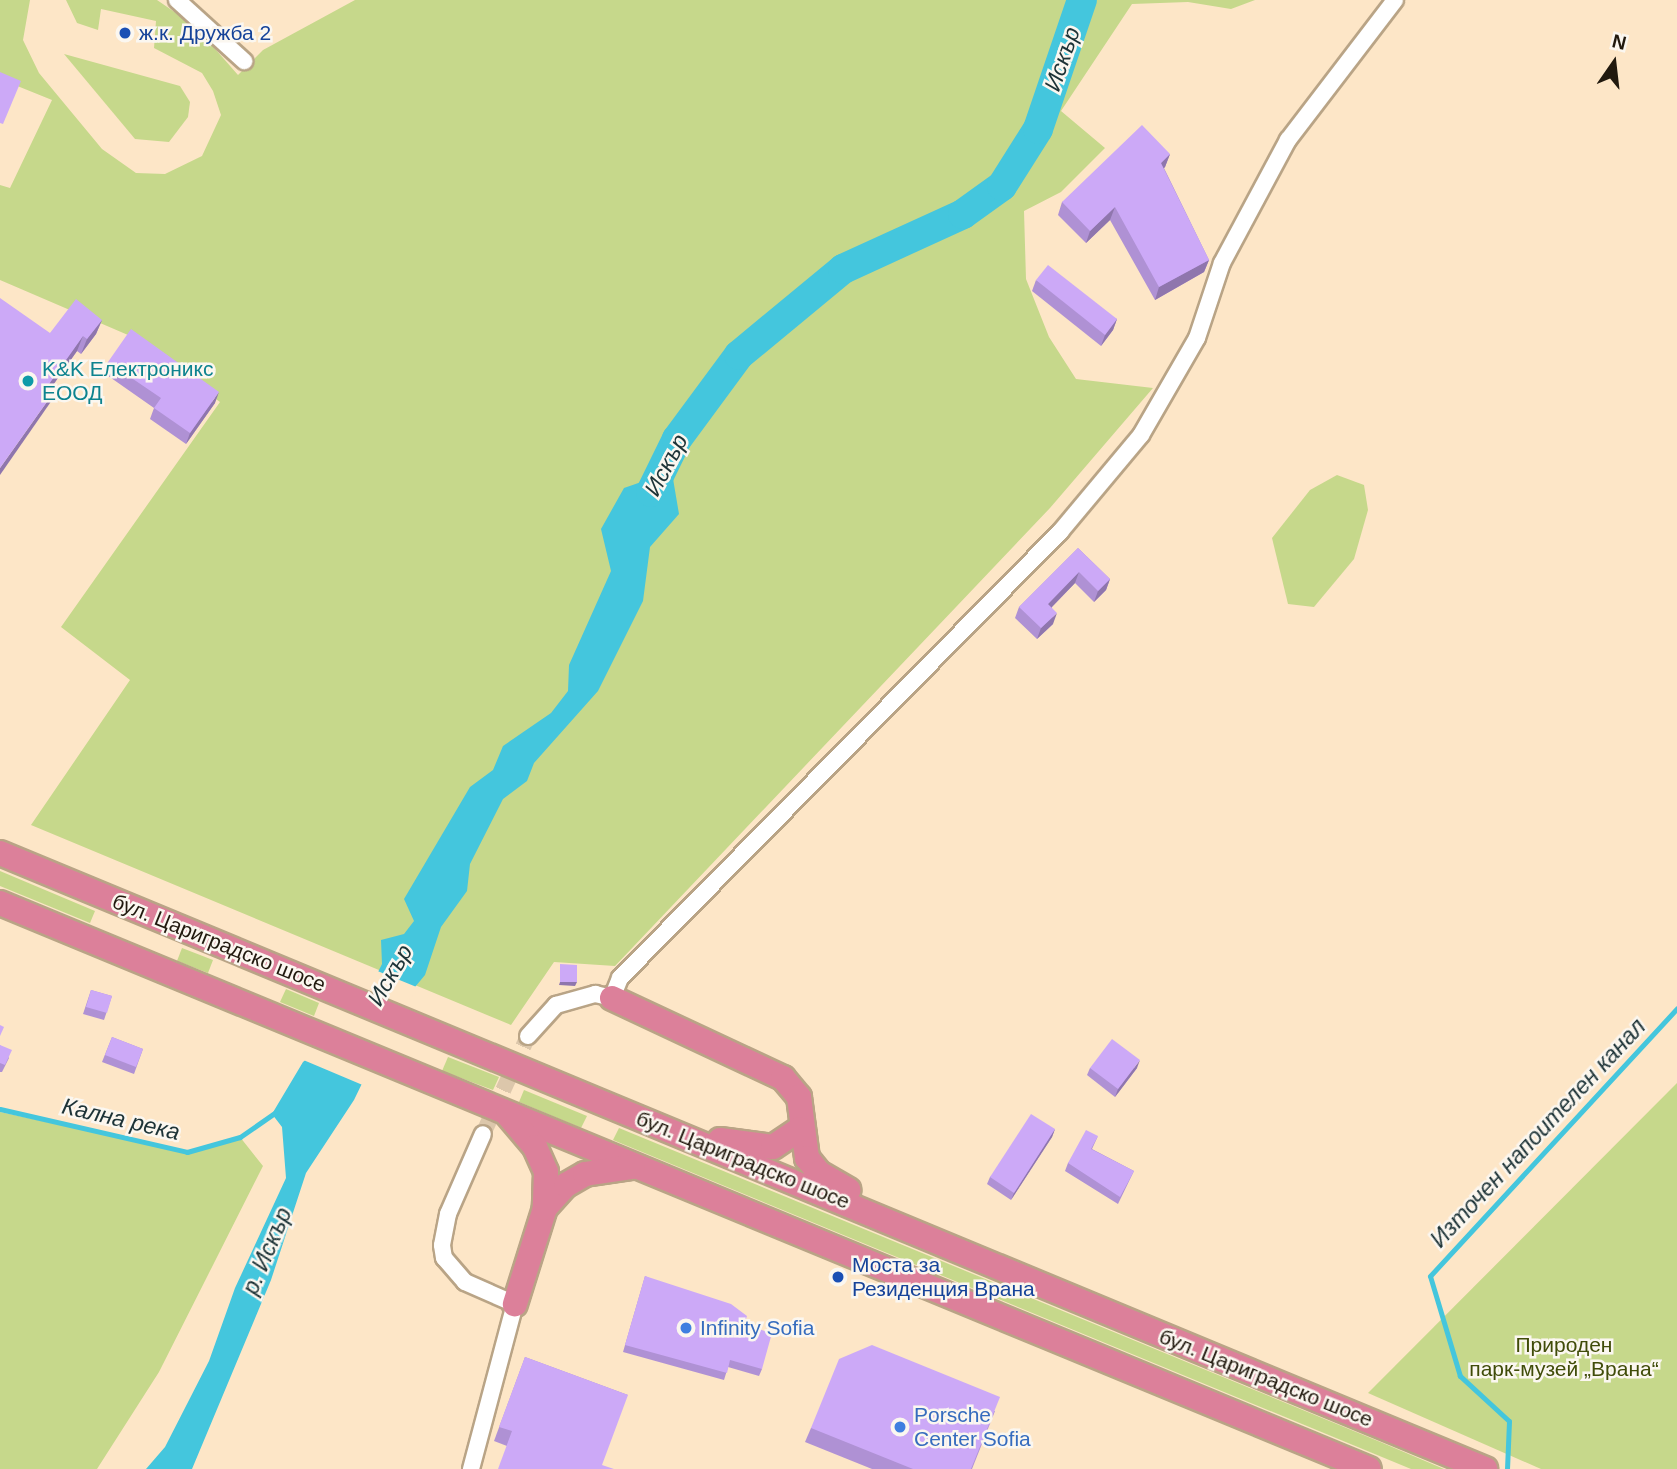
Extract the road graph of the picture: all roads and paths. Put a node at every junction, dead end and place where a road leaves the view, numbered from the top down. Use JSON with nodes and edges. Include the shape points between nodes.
{"nodes":[{"id":1,"x":177,"y":0,"type":"edge"},
{"id":2,"x":1395,"y":0,"type":"edge"},
{"id":3,"x":244,"y":61,"type":"dead end"},
{"id":4,"x":0,"y":853,"type":"edge"},
{"id":5,"x":0,"y":903,"type":"edge"},
{"id":6,"x":612,"y":998,"type":"junction"},
{"id":7,"x":528,"y":1036,"type":"tunnel mouth"},
{"id":8,"x":505,"y":1112,"type":"junction"},
{"id":9,"x":668,"y":1129,"type":"junction"},
{"id":10,"x":800,"y":1129,"type":"junction"},
{"id":11,"x":482,"y":1134,"type":"tunnel mouth"},
{"id":12,"x":637,"y":1167,"type":"junction"},
{"id":13,"x":545,"y":1208,"type":"junction"},
{"id":14,"x":928,"y":1237,"type":"junction"},
{"id":15,"x":515,"y":1304,"type":"junction"},
{"id":16,"x":1476,"y":1465,"type":"edge"},
{"id":17,"x":471,"y":1469,"type":"edge"},
{"id":18,"x":1369,"y":1469,"type":"edge"}],
"edges":[{"from":1,"to":3,"type":"street"},
{"from":2,"to":6,"type":"street","via":[[1287,140],[1222,263],[1198,338],[1141,435],[1060,532],[620,978]]},
{"from":4,"to":9,"type":"highway","name":"бул. Цариградско шосе"},
{"from":5,"to":8,"type":"highway","name":"бул. Цариградско шосе"},
{"from":6,"to":7,"type":"street","via":[[595,994],[556,1005]]},
{"from":6,"to":10,"type":"highway","via":[[783,1077],[799,1097]]},
{"from":8,"to":12,"type":"highway","name":"бул. Цариградско шосе"},
{"from":8,"to":13,"type":"highway","via":[[541,1160]]},
{"from":9,"to":10,"type":"highway","via":[[762,1147],[783,1143]]},
{"from":9,"to":14,"type":"highway","name":"бул. Цариградско шосе"},
{"from":10,"to":14,"type":"highway","via":[[807,1158],[819,1173]]},
{"from":11,"to":15,"type":"street","via":[[448,1214],[444,1258],[464,1282]]},
{"from":12,"to":13,"type":"highway","via":[[585,1174],[566,1185]]},
{"from":12,"to":18,"type":"highway","name":"бул. Цариградско шосе"},
{"from":13,"to":15,"type":"highway"},
{"from":14,"to":16,"type":"highway","name":"бул. Цариградско шосе"},
{"from":15,"to":17,"type":"street"}]}
